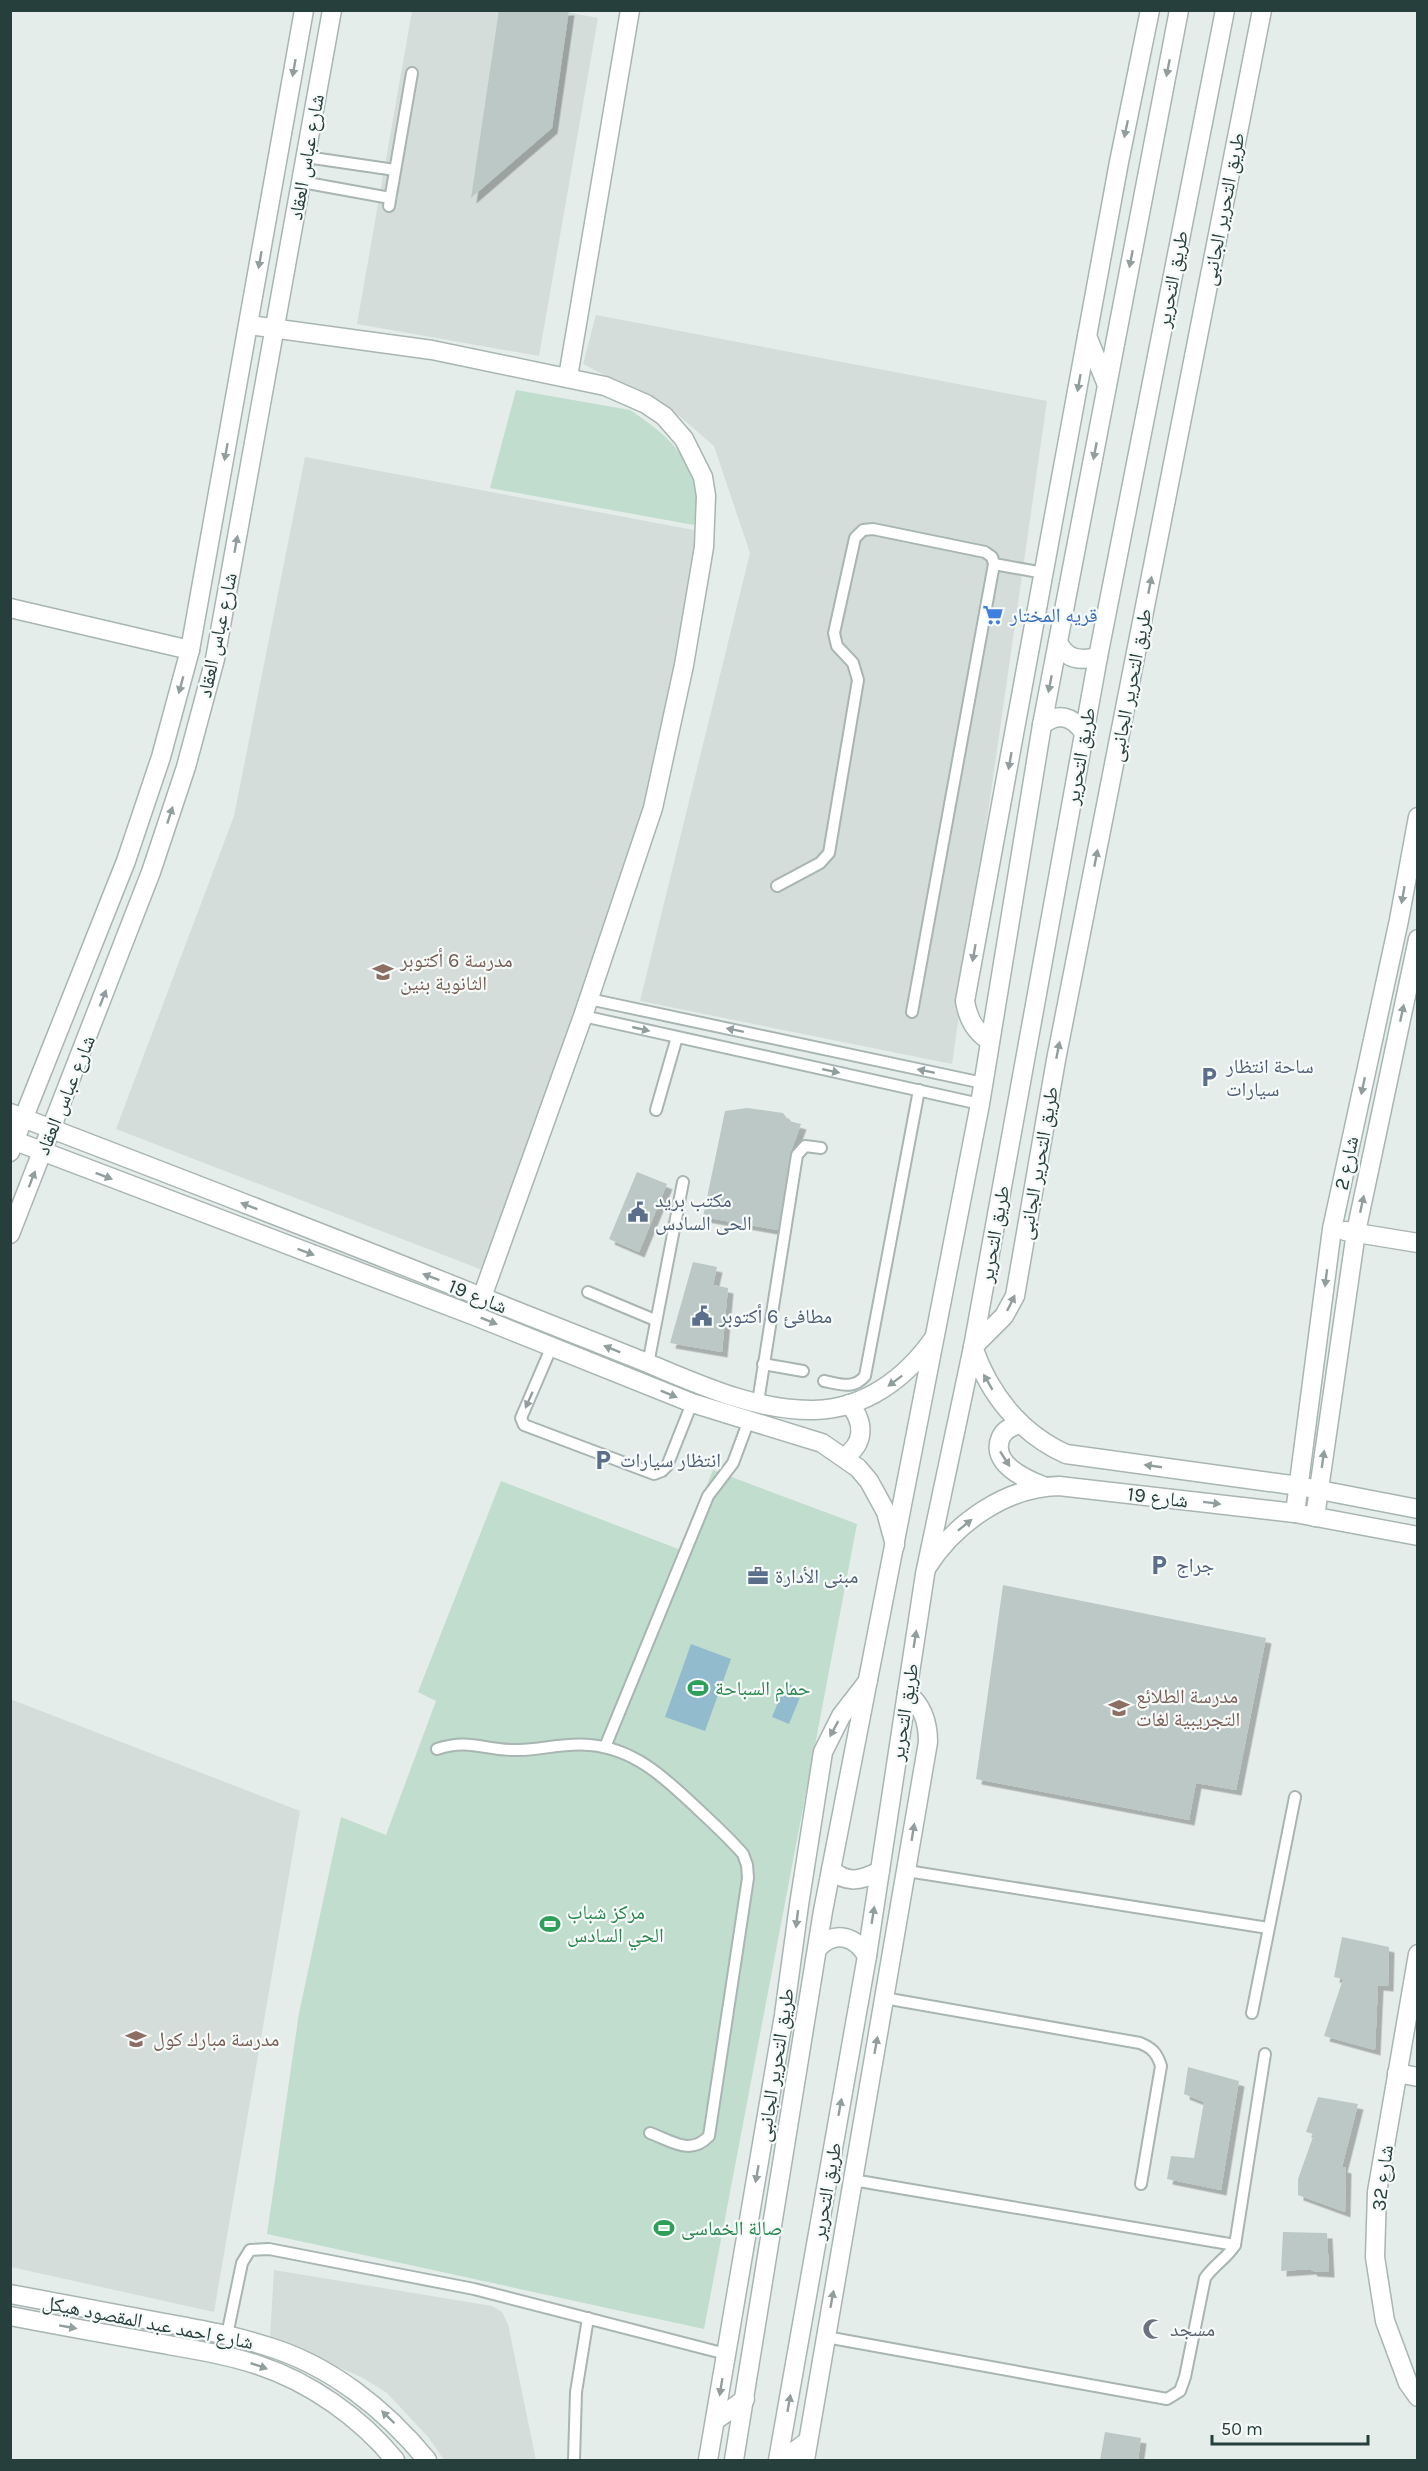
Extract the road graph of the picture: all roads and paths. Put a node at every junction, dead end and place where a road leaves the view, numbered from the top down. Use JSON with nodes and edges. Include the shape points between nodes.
{"nodes":[{"id":1,"x":304,"y":10,"type":"edge"},
{"id":2,"x":332,"y":10,"type":"edge"},
{"id":3,"x":630,"y":10,"type":"edge"},
{"id":4,"x":1150,"y":10,"type":"edge"},
{"id":5,"x":1179,"y":10,"type":"edge"},
{"id":6,"x":1225,"y":10,"type":"edge"},
{"id":7,"x":1262,"y":10,"type":"edge"},
{"id":8,"x":412,"y":73,"type":"dead end"},
{"id":9,"x":306,"y":157,"type":"junction"},
{"id":10,"x":395,"y":170,"type":"junction"},
{"id":11,"x":276,"y":172,"type":"junction"},
{"id":12,"x":302,"y":179,"type":"junction"},
{"id":13,"x":249,"y":324,"type":"junction"},
{"id":14,"x":275,"y":327,"type":"junction"},
{"id":15,"x":1088,"y":336,"type":"junction"},
{"id":16,"x":568,"y":377,"type":"junction"},
{"id":17,"x":1107,"y":385,"type":"junction"},
{"id":18,"x":994,"y":564,"type":"junction"},
{"id":19,"x":1044,"y":573,"type":"junction"},
{"id":20,"x":10,"y":608,"type":"edge"},
{"id":21,"x":1058,"y":642,"type":"junction"},
{"id":22,"x":190,"y":650,"type":"junction"},
{"id":23,"x":1098,"y":657,"type":"junction"},
{"id":24,"x":1042,"y":725,"type":"junction"},
{"id":25,"x":1084,"y":732,"type":"junction"},
{"id":26,"x":1418,"y":817,"type":"edge"},
{"id":27,"x":777,"y":886,"type":"dead end"},
{"id":28,"x":1418,"y":939,"type":"edge"},
{"id":29,"x":586,"y":1007,"type":"junction"},
{"id":30,"x":912,"y":1012,"type":"dead end"},
{"id":31,"x":677,"y":1037,"type":"junction"},
{"id":32,"x":990,"y":1041,"type":"junction"},
{"id":33,"x":983,"y":1083,"type":"junction"},
{"id":34,"x":919,"y":1090,"type":"junction"},
{"id":35,"x":980,"y":1104,"type":"junction"},
{"id":36,"x":656,"y":1110,"type":"dead end"},
{"id":37,"x":17,"y":1115,"type":"edge"},
{"id":38,"x":52,"y":1129,"type":"junction"},
{"id":39,"x":12,"y":1144,"type":"edge"},
{"id":40,"x":821,"y":1148,"type":"dead end"},
{"id":41,"x":42,"y":1153,"type":"junction"},
{"id":42,"x":683,"y":1182,"type":"dead end"},
{"id":43,"x":1332,"y":1228,"type":"junction"},
{"id":44,"x":1356,"y":1233,"type":"junction"},
{"id":45,"x":10,"y":1234,"type":"edge"},
{"id":46,"x":1418,"y":1243,"type":"edge"},
{"id":47,"x":588,"y":1292,"type":"dead end"},
{"id":48,"x":482,"y":1297,"type":"junction"},
{"id":49,"x":656,"y":1320,"type":"junction"},
{"id":50,"x":934,"y":1338,"type":"junction"},
{"id":51,"x":552,"y":1346,"type":"junction"},
{"id":52,"x":973,"y":1347,"type":"junction"},
{"id":53,"x":648,"y":1364,"type":"junction"},
{"id":54,"x":763,"y":1364,"type":"junction"},
{"id":55,"x":802,"y":1371,"type":"dead end"},
{"id":56,"x":824,"y":1381,"type":"dead end"},
{"id":57,"x":695,"y":1395,"type":"junction"},
{"id":58,"x":758,"y":1402,"type":"junction"},
{"id":59,"x":849,"y":1404,"type":"junction"},
{"id":60,"x":748,"y":1420,"type":"junction"},
{"id":61,"x":1020,"y":1424,"type":"junction"},
{"id":62,"x":844,"y":1457,"type":"junction"},
{"id":63,"x":1043,"y":1486,"type":"junction"},
{"id":64,"x":1299,"y":1486,"type":"junction"},
{"id":65,"x":1319,"y":1490,"type":"junction"},
{"id":66,"x":1418,"y":1509,"type":"edge"},
{"id":67,"x":1295,"y":1513,"type":"junction"},
{"id":68,"x":1315,"y":1517,"type":"junction"},
{"id":69,"x":1418,"y":1536,"type":"edge"},
{"id":70,"x":895,"y":1545,"type":"junction"},
{"id":71,"x":926,"y":1568,"type":"junction"},
{"id":72,"x":868,"y":1681,"type":"junction"},
{"id":73,"x":907,"y":1693,"type":"junction"},
{"id":74,"x":605,"y":1747,"type":"junction"},
{"id":75,"x":437,"y":1749,"type":"dead end"},
{"id":76,"x":1295,"y":1797,"type":"dead end"},
{"id":77,"x":831,"y":1869,"type":"junction"},
{"id":78,"x":906,"y":1870,"type":"junction"},
{"id":79,"x":880,"y":1871,"type":"junction"},
{"id":80,"x":1268,"y":1928,"type":"junction"},
{"id":81,"x":818,"y":1948,"type":"junction"},
{"id":82,"x":1418,"y":1954,"type":"edge"},
{"id":83,"x":867,"y":1956,"type":"junction"},
{"id":84,"x":885,"y":1998,"type":"junction"},
{"id":85,"x":1252,"y":2013,"type":"dead end"},
{"id":86,"x":1265,"y":2054,"type":"dead end"},
{"id":87,"x":1397,"y":2073,"type":"junction"},
{"id":88,"x":1418,"y":2077,"type":"edge"},
{"id":89,"x":650,"y":2133,"type":"dead end"},
{"id":90,"x":853,"y":2180,"type":"junction"},
{"id":91,"x":1141,"y":2184,"type":"dead end"},
{"id":92,"x":1235,"y":2245,"type":"junction"},
{"id":93,"x":10,"y":2294,"type":"edge"},
{"id":94,"x":10,"y":2316,"type":"edge"},
{"id":95,"x":588,"y":2318,"type":"junction"},
{"id":96,"x":227,"y":2335,"type":"junction"},
{"id":97,"x":826,"y":2337,"type":"junction"},
{"id":98,"x":726,"y":2354,"type":"junction"},
{"id":99,"x":1418,"y":2397,"type":"edge"},
{"id":100,"x":745,"y":2399,"type":"junction"},
{"id":101,"x":716,"y":2420,"type":"junction"},
{"id":102,"x":808,"y":2441,"type":"junction"},
{"id":103,"x":396,"y":2460,"type":"edge"},
{"id":104,"x":427,"y":2460,"type":"edge"},
{"id":105,"x":574,"y":2460,"type":"edge"},
{"id":106,"x":708,"y":2460,"type":"edge"},
{"id":107,"x":734,"y":2460,"type":"edge"},
{"id":108,"x":781,"y":2460,"type":"edge"},
{"id":109,"x":805,"y":2460,"type":"edge"}],
"edges":[{"from":1,"to":11,"type":"street","name":"شارع عباس العقاد","one_way":true},
{"from":2,"to":9,"type":"street","name":"شارع عباس العقاد"},
{"from":3,"to":16,"type":"street"},
{"from":4,"to":15,"type":"street","one_way":true},
{"from":5,"to":17,"type":"street","name":"طريق التحرير","one_way":true},
{"from":6,"to":23,"type":"street","name":"طريق التحرير"},
{"from":52,"to":7,"type":"street","name":"طريق التحرير الجانبى","one_way":true,"via":[[1004,1316],[1015,1296],[1058,1048]]},
{"from":8,"to":10,"type":"lane"},
{"from":9,"to":10,"type":"lane"},
{"from":9,"to":12,"type":"street","name":"شارع عباس العقاد"},
{"from":10,"to":12,"type":"lane","via":[[390,202]]},
{"from":11,"to":12,"type":"street"},
{"from":11,"to":13,"type":"street","name":"شارع عباس العقاد","one_way":true},
{"from":12,"to":14,"type":"street","name":"شارع عباس العقاد"},
{"from":13,"to":14,"type":"street"},
{"from":13,"to":22,"type":"street","name":"شارع عباس العقاد","one_way":true},
{"from":14,"to":16,"type":"street","via":[[432,350]]},
{"from":38,"to":14,"type":"street","name":"شارع عباس العقاد","one_way":true,"via":[[151,872],[186,767],[215,659]]},
{"from":15,"to":17,"type":"street"},
{"from":15,"to":19,"type":"street","one_way":true},
{"from":16,"to":29,"type":"street","via":[[614,390],[664,416],[692,451],[706,496],[704,547],[659,782]]},
{"from":17,"to":21,"type":"street","name":"طريق التحرير","one_way":true},
{"from":18,"to":19,"type":"lane"},
{"from":18,"to":27,"type":"lane","via":[[992,557],[978,549],[873,529],[863,530],[855,538],[834,633],[837,646],[853,663],[858,680],[829,853],[820,863]]},
{"from":18,"to":30,"type":"lane"},
{"from":19,"to":32,"type":"street","one_way":true,"via":[[965,1001],[975,1028]]},
{"from":20,"to":22,"type":"street"},
{"from":21,"to":23,"type":"street","via":[[1071,657]]},
{"from":21,"to":24,"type":"street","name":"طريق التحرير","one_way":true},
{"from":22,"to":37,"type":"street","name":"شارع عباس العقاد","one_way":true,"via":[[161,757],[126,861]]},
{"from":23,"to":25,"type":"street","name":"طريق التحرير"},
{"from":24,"to":25,"type":"street","via":[[1054,718],[1067,718]]},
{"from":24,"to":32,"type":"street","name":"طريق التحرير"},
{"from":25,"to":52,"type":"street","name":"طريق التحرير"},
{"from":26,"to":43,"type":"street","name":"شارع 2","one_way":true},
{"from":44,"to":28,"type":"street","name":"شارع 2","one_way":true},
{"from":29,"to":31,"type":"lane","one_way":true},
{"from":33,"to":29,"type":"lane","one_way":true},
{"from":29,"to":48,"type":"street"},
{"from":31,"to":34,"type":"lane","one_way":true},
{"from":31,"to":36,"type":"lane"},
{"from":32,"to":33,"type":"street","name":"طريق التحرير"},
{"from":33,"to":35,"type":"street","name":"طريق التحرير"},
{"from":34,"to":35,"type":"lane"},
{"from":34,"to":56,"type":"lane","via":[[865,1376],[852,1386]]},
{"from":35,"to":50,"type":"street","name":"طريق التحرير"},
{"from":37,"to":38,"type":"street","name":"شارع 19"},
{"from":37,"to":39,"type":"street","name":"شارع عباس العقاد"},
{"from":38,"to":41,"type":"street","name":"شارع عباس العقاد"},
{"from":48,"to":38,"type":"street","name":"شارع 19","one_way":true},
{"from":39,"to":41,"type":"street","name":"شارع 19"},
{"from":40,"to":54,"type":"lane","via":[[805,1146],[797,1155]]},
{"from":45,"to":41,"type":"street","name":"شارع عباس العقاد","one_way":true},
{"from":41,"to":51,"type":"street","name":"شارع 19","one_way":true},
{"from":42,"to":49,"type":"lane"},
{"from":43,"to":44,"type":"street"},
{"from":43,"to":64,"type":"street","name":"شارع 2","one_way":true},
{"from":44,"to":46,"type":"street"},
{"from":65,"to":44,"type":"street","name":"شارع 2","one_way":true},
{"from":47,"to":49,"type":"lane"},
{"from":53,"to":48,"type":"street","name":"شارع 19","one_way":true},
{"from":49,"to":53,"type":"lane"},
{"from":50,"to":59,"type":"street","name":"شارع 19","one_way":true,"via":[[905,1373],[886,1388]]},
{"from":50,"to":70,"type":"street","name":"طريق التحرير"},
{"from":51,"to":57,"type":"street","name":"شارع 19","one_way":true},
{"from":51,"to":57,"type":"lane","one_way":true,"via":[[521,1418],[524,1425],[654,1474],[667,1466]]},
{"from":61,"to":52,"type":"street","name":"شارع 19","one_way":true,"via":[[991,1388]]},
{"from":52,"to":71,"type":"street","name":"طريق التحرير"},
{"from":53,"to":57,"type":"street","name":"شارع 19"},
{"from":54,"to":55,"type":"lane"},
{"from":54,"to":58,"type":"lane"},
{"from":57,"to":58,"type":"street","name":"شارع 19"},
{"from":57,"to":60,"type":"street","name":"شارع 19"},
{"from":58,"to":59,"type":"street","name":"شارع 19","via":[[815,1410]]},
{"from":59,"to":62,"type":"street","via":[[859,1417],[861,1432],[855,1447]]},
{"from":60,"to":62,"type":"street","name":"شارع 19","via":[[822,1443]]},
{"from":60,"to":74,"type":"lane","via":[[733,1463],[708,1496]]},
{"from":61,"to":63,"type":"street","one_way":true,"via":[[1004,1433],[999,1452],[1014,1471]]},
{"from":64,"to":61,"type":"street","name":"شارع 19","one_way":true,"via":[[1066,1454],[1048,1446]]},
{"from":62,"to":70,"type":"street","name":"شارع 19","via":[[858,1468],[879,1496]]},
{"from":63,"to":67,"type":"street","name":"شارع 19","one_way":true},
{"from":71,"to":63,"type":"street","name":"شارع 19","one_way":true,"via":[[938,1550],[968,1522],[1004,1500]]},
{"from":64,"to":65,"type":"street","name":"شارع 19"},
{"from":64,"to":67,"type":"street","name":"شارع 2"},
{"from":65,"to":66,"type":"street","name":"شارع 19"},
{"from":65,"to":68,"type":"street","name":"شارع 2"},
{"from":67,"to":68,"type":"street","name":"شارع 19"},
{"from":68,"to":69,"type":"street","name":"شارع 19"},
{"from":70,"to":72,"type":"street","name":"طريق التحرير"},
{"from":73,"to":71,"type":"street","name":"طريق التحرير","one_way":true},
{"from":72,"to":77,"type":"street","name":"طريق التحرير"},
{"from":72,"to":98,"type":"street","name":"طريق التحرير الجانبى","one_way":true,"via":[[841,1716],[823,1752],[784,2015]]},
{"from":78,"to":73,"type":"street","one_way":true,"via":[[928,1729],[920,1707]]},
{"from":73,"to":79,"type":"street","name":"طريق التحرير"},
{"from":74,"to":75,"type":"lane","via":[[568,1744],[517,1750],[460,1743]]},
{"from":74,"to":89,"type":"lane","via":[[652,1768],[735,1844],[747,1865],[709,2136],[688,2147]]},
{"from":76,"to":80,"type":"lane"},
{"from":77,"to":79,"type":"street","via":[[851,1880]]},
{"from":77,"to":81,"type":"street","name":"طريق التحرير"},
{"from":78,"to":80,"type":"lane"},
{"from":78,"to":84,"type":"street"},
{"from":83,"to":79,"type":"street","name":"طريق التحرير","one_way":true},
{"from":80,"to":85,"type":"lane"},
{"from":81,"to":83,"type":"street","via":[[829,1939],[844,1937],[857,1943]]},
{"from":81,"to":100,"type":"street","name":"طريق التحرير"},
{"from":82,"to":87,"type":"street","name":"شارع 32"},
{"from":108,"to":83,"type":"street","name":"طريق التحرير","one_way":true},
{"from":90,"to":84,"type":"street","one_way":true},
{"from":84,"to":91,"type":"lane","via":[[1150,2047],[1161,2066]]},
{"from":86,"to":92,"type":"lane"},
{"from":87,"to":88,"type":"street"},
{"from":87,"to":99,"type":"street","name":"شارع 32","via":[[1377,2192],[1375,2257],[1385,2322],[1408,2383]]},
{"from":90,"to":92,"type":"lane"},
{"from":97,"to":90,"type":"street","one_way":true},
{"from":92,"to":97,"type":"lane","via":[[1205,2278],[1185,2377],[1180,2391],[1167,2398]]},
{"from":93,"to":96,"type":"street","name":"شارع احمد عبد المقصود هيكل"},
{"from":94,"to":103,"type":"street","name":"شارع احمد عبد المقصود هيكل","one_way":true,"via":[[260,2366],[293,2379],[328,2400],[360,2424]]},
{"from":95,"to":96,"type":"lane","via":[[474,2289],[256,2249],[250,2250],[242,2263]]},
{"from":95,"to":98,"type":"lane"},
{"from":95,"to":105,"type":"lane","via":[[576,2392]]},
{"from":104,"to":96,"type":"street","name":"شارع احمد عبد المقصود هيكل","one_way":true,"via":[[378,2408],[344,2383],[308,2362]]},
{"from":97,"to":102,"type":"street"},
{"from":98,"to":101,"type":"street","name":"طريق التحرير الجانبى","one_way":true},
{"from":100,"to":101,"type":"street"},
{"from":100,"to":107,"type":"street","name":"طريق التحرير"},
{"from":101,"to":106,"type":"street","name":"طريق التحرير الجانبى"},
{"from":102,"to":108,"type":"street"},
{"from":102,"to":109,"type":"street"}]}
